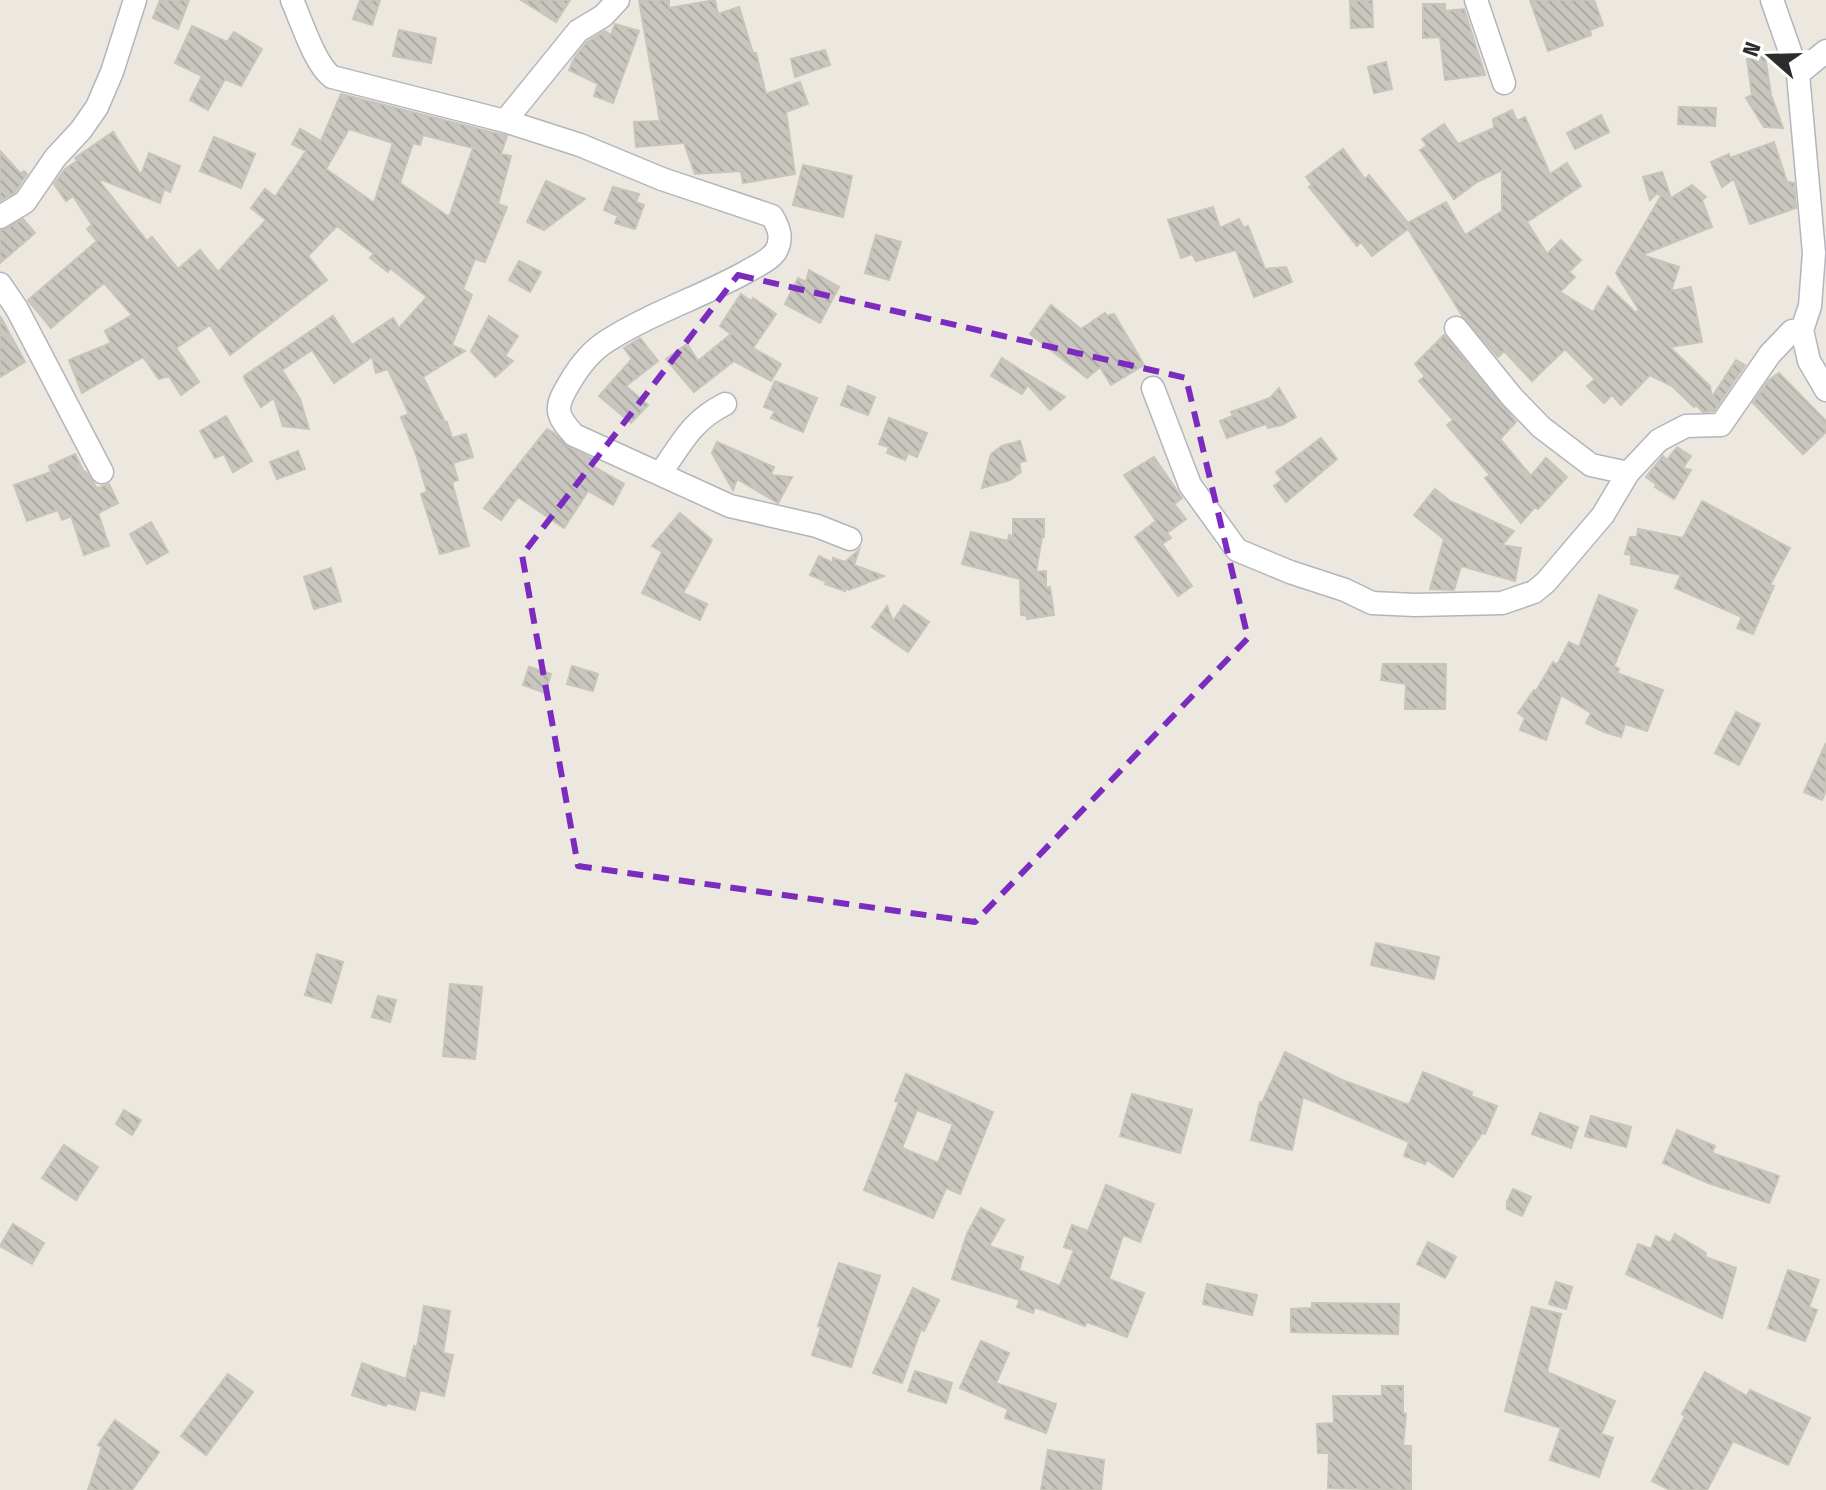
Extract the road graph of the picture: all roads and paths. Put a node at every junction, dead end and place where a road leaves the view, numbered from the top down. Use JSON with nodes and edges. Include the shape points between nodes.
{"nodes":[{"id":1,"x":135,"y":0,"type":"edge"},
{"id":2,"x":292,"y":0,"type":"edge"},
{"id":3,"x":618,"y":0,"type":"edge"},
{"id":4,"x":1476,"y":0,"type":"edge"},
{"id":5,"x":1772,"y":0,"type":"edge"},
{"id":6,"x":1826,"y":51,"type":"edge"},
{"id":7,"x":1798,"y":74,"type":"junction"},
{"id":8,"x":1504,"y":83,"type":"dead end"},
{"id":9,"x":505,"y":121,"type":"junction"},
{"id":10,"x":0,"y":217,"type":"edge"},
{"id":11,"x":0,"y":284,"type":"edge"},
{"id":12,"x":1456,"y":328,"type":"dead end"},
{"id":13,"x":1802,"y":330,"type":"junction"},
{"id":14,"x":1153,"y":388,"type":"dead end"},
{"id":15,"x":1826,"y":390,"type":"edge"},
{"id":16,"x":725,"y":404,"type":"dead end"},
{"id":17,"x":102,"y":472,"type":"dead end"},
{"id":18,"x":1628,"y":473,"type":"junction"},
{"id":19,"x":660,"y":474,"type":"junction"},
{"id":20,"x":850,"y":539,"type":"dead end"}],
"edges":[{"from":1,"to":10,"type":"street","via":[[97,107],[25,202]]},
{"from":2,"to":9,"type":"street","via":[[332,77]]},
{"from":3,"to":9,"type":"street","via":[[578,31]]},
{"from":4,"to":8,"type":"street"},
{"from":5,"to":7,"type":"street"},
{"from":6,"to":7,"type":"street"},
{"from":7,"to":13,"type":"street","via":[[1814,253],[1810,306]]},
{"from":9,"to":19,"type":"street","via":[[763,211],[779,228],[780,239],[768,260],[607,341],[579,367],[560,398],[558,412],[574,435]]},
{"from":11,"to":17,"type":"street"},
{"from":12,"to":18,"type":"street","via":[[1541,427],[1591,465]]},
{"from":13,"to":15,"type":"street","via":[[1809,361]]},
{"from":13,"to":18,"type":"street","via":[[1792,331],[1770,354],[1721,425],[1686,426],[1659,440]]},
{"from":14,"to":18,"type":"street","via":[[1190,485],[1237,550],[1372,603],[1502,603],[1534,592],[1603,515]]},
{"from":16,"to":19,"type":"street","via":[[693,424]]},
{"from":19,"to":20,"type":"street","via":[[730,506]]}]}
